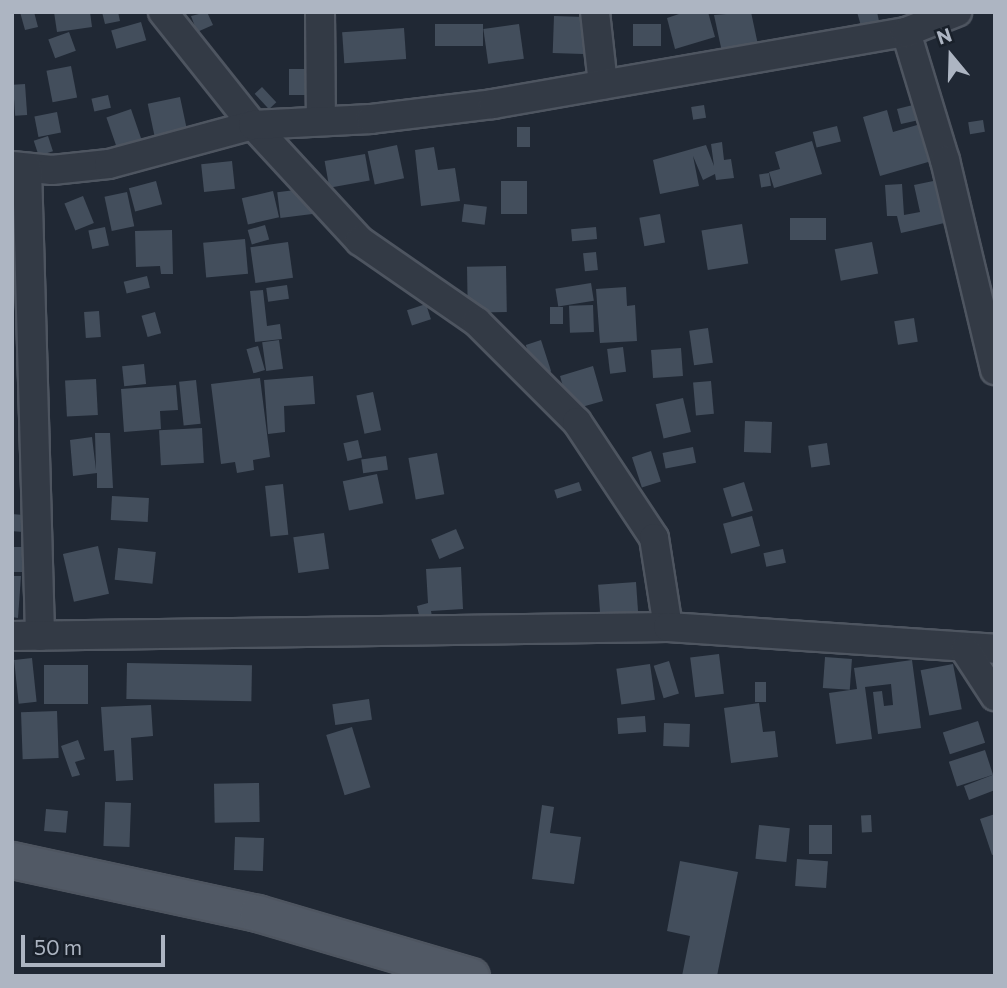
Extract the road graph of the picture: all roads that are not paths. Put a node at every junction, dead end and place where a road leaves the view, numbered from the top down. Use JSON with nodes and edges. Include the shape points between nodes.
{"nodes":[{"id":1,"x":163,"y":12,"type":"edge"},
{"id":2,"x":320,"y":12,"type":"edge"},
{"id":3,"x":595,"y":12,"type":"edge"},
{"id":4,"x":957,"y":12,"type":"edge"},
{"id":5,"x":906,"y":32,"type":"junction"},
{"id":6,"x":603,"y":85,"type":"junction"},
{"id":7,"x":321,"y":121,"type":"junction"},
{"id":8,"x":253,"y":125,"type":"junction"},
{"id":9,"x":20,"y":167,"type":"edge"},
{"id":10,"x":995,"y":370,"type":"edge"},
{"id":11,"x":668,"y":628,"type":"junction"},
{"id":12,"x":12,"y":636,"type":"edge"},
{"id":13,"x":40,"y":636,"type":"junction"},
{"id":14,"x":995,"y":649,"type":"edge"},
{"id":15,"x":965,"y":650,"type":"junction"},
{"id":16,"x":995,"y":696,"type":"edge"},
{"id":17,"x":12,"y":860,"type":"edge"},
{"id":18,"x":471,"y":976,"type":"edge"}],
"edges":[{"from":1,"to":8,"type":"street"},
{"from":2,"to":7,"type":"street"},
{"from":3,"to":6,"type":"street"},
{"from":4,"to":5,"type":"street"},
{"from":5,"to":6,"type":"street"},
{"from":5,"to":10,"type":"street","via":[[945,160]]},
{"from":6,"to":7,"type":"street","via":[[479,106]]},
{"from":7,"to":8,"type":"street"},
{"from":8,"to":9,"type":"street","via":[[109,163],[52,170]]},
{"from":8,"to":11,"type":"street","via":[[360,242],[477,322],[577,422],[654,538]]},
{"from":9,"to":13,"type":"street"},
{"from":11,"to":13,"type":"street"},
{"from":11,"to":15,"type":"street"},
{"from":12,"to":13,"type":"street"},
{"from":14,"to":15,"type":"street"},
{"from":15,"to":16,"type":"street"},
{"from":17,"to":18,"type":"main road","via":[[257,913]]}]}
